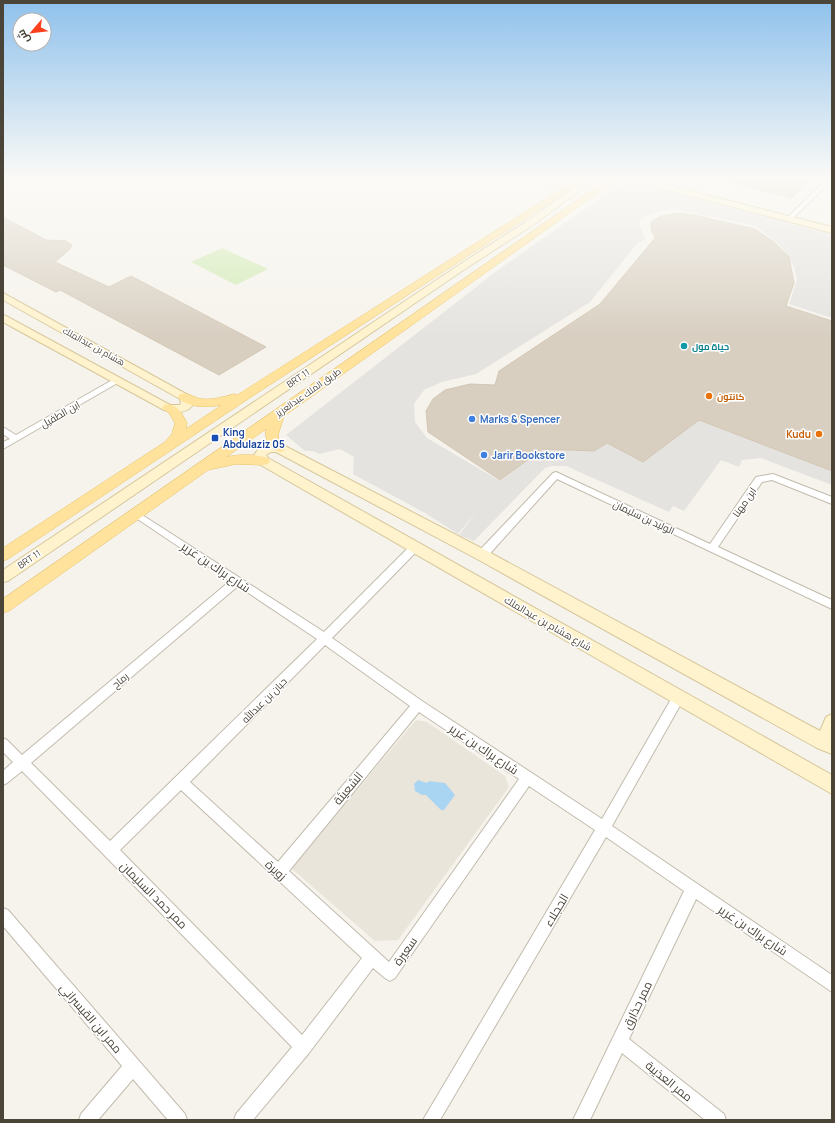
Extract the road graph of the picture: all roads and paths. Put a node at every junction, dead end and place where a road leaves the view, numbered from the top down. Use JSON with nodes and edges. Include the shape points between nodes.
{"nodes":[{"id":1,"x":498,"y":231,"type":"edge"},
{"id":2,"x":517,"y":231,"type":"edge"},
{"id":3,"x":538,"y":231,"type":"edge"},
{"id":4,"x":3,"y":296,"type":"edge"},
{"id":5,"x":3,"y":318,"type":"edge"},
{"id":6,"x":117,"y":381,"type":"junction"},
{"id":7,"x":247,"y":394,"type":"junction"},
{"id":8,"x":184,"y":397,"type":"junction"},
{"id":9,"x":168,"y":408,"type":"junction"},
{"id":10,"x":281,"y":410,"type":"junction"},
{"id":11,"x":3,"y":430,"type":"edge"},
{"id":12,"x":16,"y":439,"type":"junction"},
{"id":13,"x":3,"y":446,"type":"edge"},
{"id":14,"x":165,"y":448,"type":"junction"},
{"id":15,"x":279,"y":448,"type":"junction"},
{"id":16,"x":263,"y":461,"type":"junction"},
{"id":17,"x":197,"y":470,"type":"junction"},
{"id":18,"x":832,"y":501,"type":"edge"},
{"id":19,"x":136,"y":514,"type":"junction"},
{"id":20,"x":416,"y":546,"type":"junction"},
{"id":21,"x":712,"y":549,"type":"junction"},
{"id":22,"x":3,"y":555,"type":"edge"},
{"id":23,"x":482,"y":555,"type":"junction"},
{"id":24,"x":3,"y":577,"type":"edge"},
{"id":25,"x":237,"y":581,"type":"junction"},
{"id":26,"x":832,"y":605,"type":"edge"},
{"id":27,"x":3,"y":607,"type":"edge"},
{"id":28,"x":325,"y":640,"type":"junction"},
{"id":29,"x":678,"y":698,"type":"junction"},
{"id":30,"x":418,"y":705,"type":"junction"},
{"id":31,"x":832,"y":722,"type":"edge"},
{"id":32,"x":3,"y":744,"type":"edge"},
{"id":33,"x":828,"y":744,"type":"edge"},
{"id":34,"x":22,"y":763,"type":"junction"},
{"id":35,"x":527,"y":778,"type":"junction"},
{"id":36,"x":3,"y":779,"type":"edge"},
{"id":37,"x":181,"y":782,"type":"junction"},
{"id":38,"x":832,"y":785,"type":"edge"},
{"id":39,"x":604,"y":828,"type":"junction"},
{"id":40,"x":110,"y":850,"type":"junction"},
{"id":41,"x":279,"y":872,"type":"junction"},
{"id":42,"x":693,"y":889,"type":"junction"},
{"id":43,"x":3,"y":915,"type":"edge"},
{"id":44,"x":372,"y":956,"type":"junction"},
{"id":45,"x":832,"y":984,"type":"edge"},
{"id":46,"x":620,"y":1041,"type":"junction"},
{"id":47,"x":303,"y":1047,"type":"junction"},
{"id":48,"x":133,"y":1066,"type":"junction"},
{"id":49,"x":87,"y":1120,"type":"edge"},
{"id":50,"x":179,"y":1120,"type":"edge"},
{"id":51,"x":242,"y":1120,"type":"edge"},
{"id":52,"x":431,"y":1120,"type":"edge"},
{"id":53,"x":581,"y":1120,"type":"edge"},
{"id":54,"x":718,"y":1120,"type":"edge"}],
"edges":[{"from":1,"to":7,"type":"main road"},
{"from":2,"to":24,"type":"street","name":"BRT 11"},
{"from":3,"to":10,"type":"main road","name":"طريق الملك عبدالعزيز"},
{"from":4,"to":8,"type":"street","name":"هشام بن عبدالملك"},
{"from":5,"to":6,"type":"street","name":"هشام بن عبدالملك"},
{"from":6,"to":9,"type":"street","name":"هشام بن عبدالملك"},
{"from":6,"to":12,"type":"street","name":"ابن الطفيل"},
{"from":7,"to":8,"type":"main road","via":[[216,403],[199,402]]},
{"from":7,"to":14,"type":"main road"},
{"from":8,"to":9,"type":"street","via":[[187,402],[185,407]]},
{"from":9,"to":14,"type":"main road","via":[[174,411],[180,426],[178,435]]},
{"from":10,"to":15,"type":"main road","via":[[270,437],[272,443]]},
{"from":10,"to":17,"type":"main road","name":"طريق الملك عبدالعزيز"},
{"from":11,"to":12,"type":"street"},
{"from":12,"to":13,"type":"street","name":"ابن الطفيل"},
{"from":14,"to":22,"type":"main road"},
{"from":15,"to":16,"type":"street","via":[[262,451],[260,455]]},
{"from":15,"to":23,"type":"street"},
{"from":16,"to":17,"type":"main road","via":[[236,459]]},
{"from":16,"to":20,"type":"street","name":"شارع هشام بن عبدالملك"},
{"from":17,"to":19,"type":"main road","name":"طريق الملك عبدالعزيز"},
{"from":18,"to":21,"type":"street","name":"ابن مهنا","via":[[773,477],[759,479]]},
{"from":19,"to":25,"type":"street","name":"شارع براك بن غرير"},
{"from":19,"to":27,"type":"main road","name":"طريق الملك عبدالعزيز"},
{"from":20,"to":28,"type":"street","name":"حبان بن عبدالله"},
{"from":20,"to":29,"type":"street","name":"شارع هشام بن عبدالملك"},
{"from":21,"to":23,"type":"street","name":"الوليد بن سليمان","via":[[556,475]]},
{"from":21,"to":26,"type":"street","name":"الوليد بن سليمان"},
{"from":23,"to":33,"type":"street"},
{"from":25,"to":28,"type":"street","name":"شارع براك بن غرير"},
{"from":25,"to":34,"type":"street","name":"رماح"},
{"from":28,"to":30,"type":"street","name":"شارع براك بن غرير"},
{"from":28,"to":37,"type":"street","name":"حبان بن عبدالله"},
{"from":29,"to":38,"type":"street","name":"شارع هشام بن عبدالملك"},
{"from":29,"to":39,"type":"street","name":"الحجلاء"},
{"from":30,"to":35,"type":"street","name":"شارع براك بن غرير"},
{"from":30,"to":41,"type":"street","name":"الشعيثة"},
{"from":31,"to":33,"type":"street"},
{"from":32,"to":34,"type":"street","name":"ممر حمد السليمان"},
{"from":34,"to":36,"type":"street","name":"رماح"},
{"from":34,"to":40,"type":"street","name":"ممر حمد السليمان"},
{"from":35,"to":39,"type":"street","name":"شارع براك بن غرير"},
{"from":35,"to":44,"type":"street","name":"سعيرة","via":[[390,973]]},
{"from":37,"to":40,"type":"street","name":"حبان بن عبدالله"},
{"from":37,"to":41,"type":"street","name":"زويرة"},
{"from":39,"to":42,"type":"street","name":"شارع براك بن غرير"},
{"from":39,"to":52,"type":"street","name":"الحجلاء"},
{"from":40,"to":47,"type":"street","name":"ممر حمد السليمان"},
{"from":41,"to":44,"type":"street","name":"زويرة"},
{"from":42,"to":45,"type":"street","name":"شارع براك بن غرير"},
{"from":42,"to":46,"type":"street","name":"ممر حذارق"},
{"from":43,"to":48,"type":"street","name":"ممر ابن القيسراني"},
{"from":44,"to":47,"type":"street"},
{"from":46,"to":53,"type":"street","name":"ممر حذارق"},
{"from":46,"to":54,"type":"street","name":"ممر العذيبة"},
{"from":47,"to":51,"type":"street"},
{"from":48,"to":49,"type":"street"},
{"from":48,"to":50,"type":"street","name":"ممر ابن القيسراني"}]}
